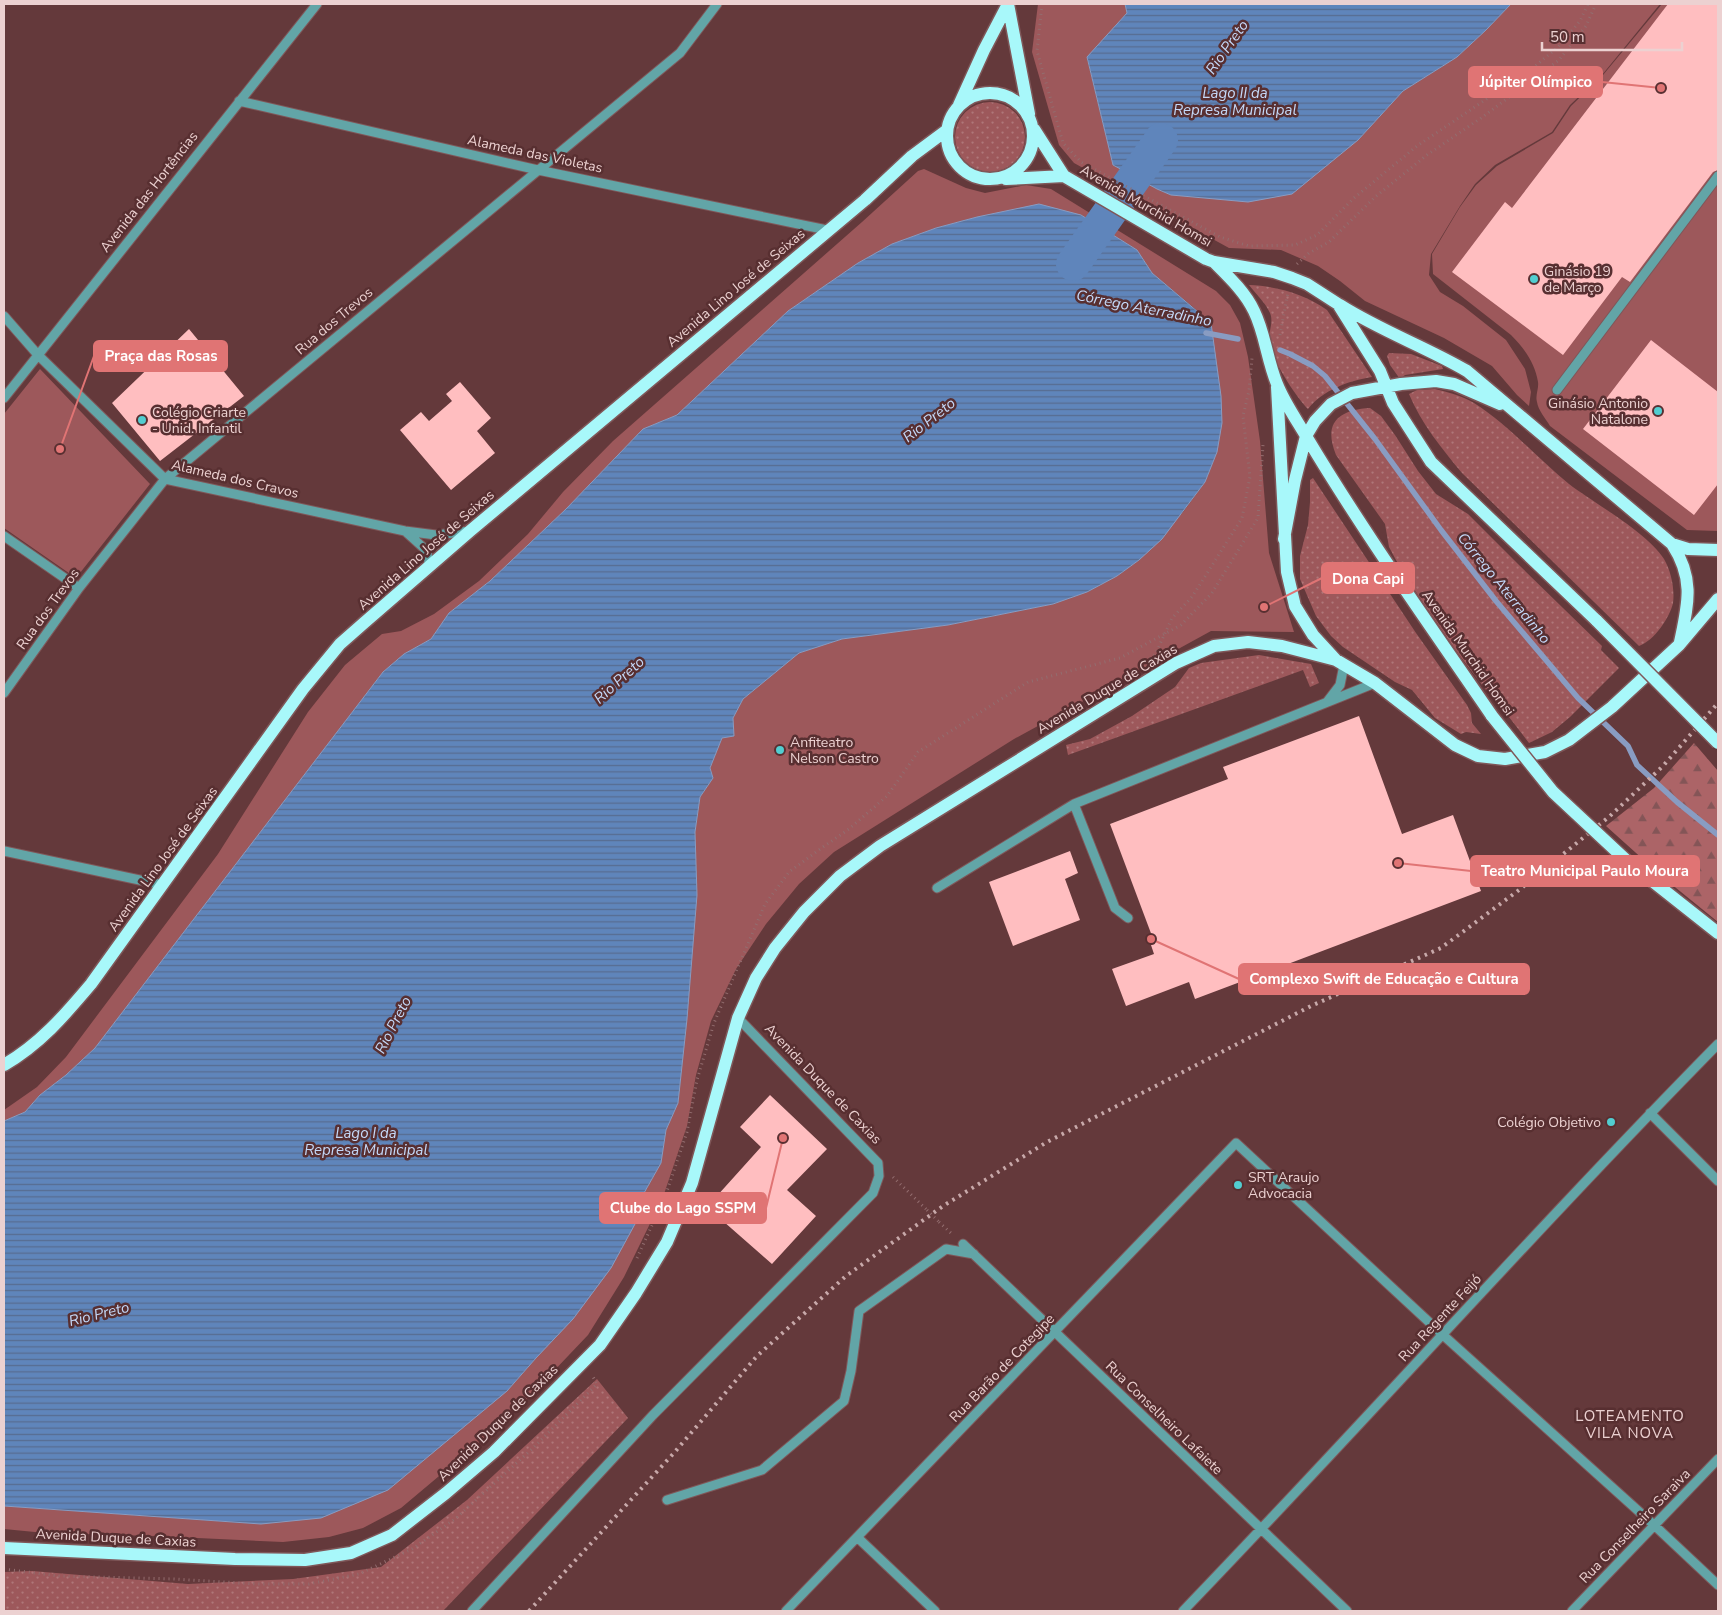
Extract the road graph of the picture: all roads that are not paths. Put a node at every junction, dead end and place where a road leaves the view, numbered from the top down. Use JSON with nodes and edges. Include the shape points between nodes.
{"nodes":[{"id":1,"x":317,"y":4,"type":"edge"},
{"id":2,"x":717,"y":4,"type":"edge"},
{"id":3,"x":1008,"y":4,"type":"edge"},
{"id":4,"x":239,"y":101,"type":"junction"},
{"id":5,"x":959,"y":106,"type":"junction"},
{"id":6,"x":1030,"y":117,"type":"junction"},
{"id":7,"x":947,"y":130,"type":"junction"},
{"id":8,"x":1034,"y":130,"type":"junction"},
{"id":9,"x":538,"y":170,"type":"junction"},
{"id":10,"x":1718,"y":176,"type":"edge"},
{"id":11,"x":1068,"y":178,"type":"junction"},
{"id":12,"x":998,"y":179,"type":"junction"},
{"id":13,"x":827,"y":230,"type":"junction"},
{"id":14,"x":1214,"y":262,"type":"junction"},
{"id":15,"x":1338,"y":304,"type":"junction"},
{"id":16,"x":4,"y":316,"type":"edge"},
{"id":17,"x":38,"y":355,"type":"junction"},
{"id":18,"x":1277,"y":385,"type":"junction"},
{"id":19,"x":1386,"y":386,"type":"junction"},
{"id":20,"x":1557,"y":390,"type":"dead end"},
{"id":21,"x":4,"y":398,"type":"edge"},
{"id":22,"x":1511,"y":409,"type":"junction"},
{"id":23,"x":1306,"y":436,"type":"junction"},
{"id":24,"x":165,"y":479,"type":"junction"},
{"id":25,"x":406,"y":531,"type":"junction"},
{"id":26,"x":470,"y":531,"type":"junction"},
{"id":27,"x":4,"y":536,"type":"edge"},
{"id":28,"x":1284,"y":539,"type":"junction"},
{"id":29,"x":1672,"y":544,"type":"junction"},
{"id":30,"x":1718,"y":550,"type":"edge"},
{"id":31,"x":430,"y":566,"type":"junction"},
{"id":32,"x":79,"y":588,"type":"junction"},
{"id":33,"x":1718,"y":599,"type":"edge"},
{"id":34,"x":1680,"y":645,"type":"junction"},
{"id":35,"x":1340,"y":662,"type":"junction"},
{"id":36,"x":1375,"y":683,"type":"junction"},
{"id":37,"x":4,"y":693,"type":"edge"},
{"id":38,"x":1325,"y":704,"type":"junction"},
{"id":39,"x":1718,"y":743,"type":"edge"},
{"id":40,"x":1074,"y":804,"type":"junction"},
{"id":41,"x":4,"y":851,"type":"edge"},
{"id":42,"x":163,"y":885,"type":"junction"},
{"id":43,"x":937,"y":888,"type":"dead end"},
{"id":44,"x":1128,"y":918,"type":"dead end"},
{"id":45,"x":1718,"y":933,"type":"edge"},
{"id":46,"x":738,"y":1018,"type":"junction"},
{"id":47,"x":1718,"y":1044,"type":"edge"},
{"id":48,"x":6,"y":1062,"type":"edge"},
{"id":49,"x":1650,"y":1114,"type":"junction"},
{"id":50,"x":1718,"y":1181,"type":"edge"},
{"id":51,"x":963,"y":1244,"type":"road end"},
{"id":52,"x":974,"y":1254,"type":"junction"},
{"id":53,"x":1056,"y":1332,"type":"junction"},
{"id":54,"x":1443,"y":1335,"type":"junction"},
{"id":55,"x":1718,"y":1459,"type":"edge"},
{"id":56,"x":667,"y":1500,"type":"dead end"},
{"id":57,"x":1654,"y":1525,"type":"junction"},
{"id":58,"x":1261,"y":1530,"type":"junction"},
{"id":59,"x":858,"y":1537,"type":"junction"},
{"id":60,"x":4,"y":1548,"type":"edge"},
{"id":61,"x":1718,"y":1585,"type":"edge"},
{"id":62,"x":472,"y":1611,"type":"edge"},
{"id":63,"x":786,"y":1611,"type":"edge"},
{"id":64,"x":935,"y":1611,"type":"edge"},
{"id":65,"x":1183,"y":1611,"type":"edge"},
{"id":66,"x":1346,"y":1611,"type":"edge"},
{"id":67,"x":1572,"y":1611,"type":"edge"}],
"edges":[{"from":1,"to":4,"type":"street","name":"Avenida das Hortências"},
{"from":2,"to":9,"type":"street","name":"Rua dos Trevos","via":[[680,53]]},
{"from":3,"to":5,"type":"main road"},
{"from":3,"to":6,"type":"main road"},
{"from":4,"to":9,"type":"street","name":"Alameda das Violetas"},
{"from":4,"to":17,"type":"street","name":"Avenida das Hortências"},
{"from":5,"to":6,"type":"main road","via":[[971,97],[997,93],[1022,105]]},
{"from":5,"to":7,"type":"main road"},
{"from":6,"to":8,"type":"main road"},
{"from":7,"to":12,"type":"main road","via":[[947,144],[960,168],[984,180]]},
{"from":7,"to":13,"type":"main road","name":"Avenida Lino José de Seixas"},
{"from":8,"to":11,"type":"main road","name":"Avenida Murchid Homsi"},
{"from":8,"to":12,"type":"main road","via":[[1030,156],[1022,167]]},
{"from":9,"to":13,"type":"street","name":"Alameda das Violetas"},
{"from":9,"to":24,"type":"street","name":"Rua dos Trevos"},
{"from":10,"to":20,"type":"street"},
{"from":11,"to":12,"type":"main road","name":"Avenida Murchid Homsi"},
{"from":11,"to":14,"type":"main road","name":"Avenida Murchid Homsi"},
{"from":13,"to":26,"type":"main road","name":"Avenida Lino José de Seixas"},
{"from":14,"to":15,"type":"main road","name":"Avenida Murchid Homsi","via":[[1292,278],[1308,284]]},
{"from":14,"to":18,"type":"main road","name":"Avenida Murchid Homsi","via":[[1242,292],[1254,312]]},
{"from":15,"to":19,"type":"main road","name":"Avenida Murchid Homsi"},
{"from":15,"to":22,"type":"main road","via":[[1467,371]]},
{"from":16,"to":17,"type":"street","name":"Alameda dos Cravos"},
{"from":17,"to":21,"type":"street","name":"Avenida das Hortências"},
{"from":17,"to":24,"type":"street","name":"Alameda dos Cravos"},
{"from":18,"to":23,"type":"main road","name":"Avenida Murchid Homsi"},
{"from":18,"to":28,"type":"main road"},
{"from":19,"to":22,"type":"main road","via":[[1436,381],[1454,384]]},
{"from":19,"to":23,"type":"main road","via":[[1352,393],[1331,404]]},
{"from":19,"to":39,"type":"main road","name":"Avenida Murchid Homsi","bridge":true,"via":[[1392,403],[1431,462],[1597,621]]},
{"from":22,"to":29,"type":"main road"},
{"from":23,"to":28,"type":"main road"},
{"from":23,"to":45,"type":"main road","name":"Avenida Murchid Homsi","bridge":true,"via":[[1367,534],[1492,716],[1553,792],[1627,861]]},
{"from":24,"to":25,"type":"street","name":"Alameda dos Cravos"},
{"from":24,"to":32,"type":"street","name":"Rua dos Trevos"},
{"from":25,"to":26,"type":"street","name":"Alameda dos Cravos","via":[[436,535]]},
{"from":25,"to":31,"type":"street","via":[[426,550]]},
{"from":26,"to":31,"type":"main road","name":"Avenida Lino José de Seixas"},
{"from":27,"to":32,"type":"street"},
{"from":28,"to":35,"type":"main road","via":[[1295,606],[1313,635]]},
{"from":29,"to":30,"type":"main road","via":[[1688,549]]},
{"from":29,"to":34,"type":"main road","via":[[1685,569],[1689,590]]},
{"from":31,"to":42,"type":"main road","name":"Avenida Lino José de Seixas","via":[[340,644],[323,664]]},
{"from":32,"to":37,"type":"street","name":"Rua dos Trevos"},
{"from":33,"to":34,"type":"main road","name":"Avenida Duque de Caxias"},
{"from":34,"to":36,"type":"main road","name":"Avenida Duque de Caxias","via":[[1612,707],[1569,740],[1545,752],[1505,759],[1478,756],[1455,745]]},
{"from":35,"to":36,"type":"main road","name":"Avenida Duque de Caxias"},
{"from":35,"to":38,"type":"street","via":[[1340,685]]},
{"from":35,"to":46,"type":"main road","name":"Avenida Duque de Caxias","via":[[1282,646],[1248,642],[1214,646],[1176,663],[880,846],[840,876],[804,912],[775,948],[756,978]]},
{"from":36,"to":38,"type":"street"},
{"from":38,"to":40,"type":"street"},
{"from":40,"to":43,"type":"street"},
{"from":40,"to":44,"type":"street","via":[[1115,908]]},
{"from":41,"to":42,"type":"street"},
{"from":42,"to":48,"type":"main road","name":"Avenida Lino José de Seixas","via":[[91,984],[55,1026]]},
{"from":46,"to":60,"type":"main road","name":"Avenida Duque de Caxias","via":[[692,1182],[667,1242],[636,1293],[600,1344],[494,1452],[392,1535],[351,1553],[305,1560]]},
{"from":46,"to":62,"type":"street","name":"Avenida Duque de Caxias","via":[[878,1163],[879,1176],[873,1193],[653,1415]]},
{"from":47,"to":49,"type":"street","name":"Rua Regente Feijó"},
{"from":49,"to":50,"type":"street"},
{"from":49,"to":54,"type":"street","name":"Rua Regente Feijó"},
{"from":51,"to":52,"type":"street","name":"Rua Conselheiro Lafaiete"},
{"from":52,"to":53,"type":"street","name":"Rua Conselheiro Lafaiete"},
{"from":52,"to":56,"type":"street","via":[[946,1250],[859,1311],[844,1401],[762,1470]]},
{"from":53,"to":54,"type":"street","name":"Rua Barão de Cotegipe","via":[[1236,1143]]},
{"from":53,"to":58,"type":"street","name":"Rua Conselheiro Lafaiete"},
{"from":53,"to":59,"type":"street","name":"Rua Barão de Cotegipe"},
{"from":54,"to":57,"type":"street"},
{"from":54,"to":58,"type":"street","name":"Rua Regente Feijó"},
{"from":55,"to":57,"type":"street","name":"Rua Conselheiro Saraiva"},
{"from":57,"to":61,"type":"street"},
{"from":57,"to":67,"type":"street","name":"Rua Conselheiro Saraiva"},
{"from":58,"to":65,"type":"street","name":"Rua Regente Feijó"},
{"from":58,"to":66,"type":"street","name":"Rua Conselheiro Lafaiete"},
{"from":59,"to":63,"type":"street","name":"Rua Barão de Cotegipe"},
{"from":59,"to":64,"type":"street"}]}
